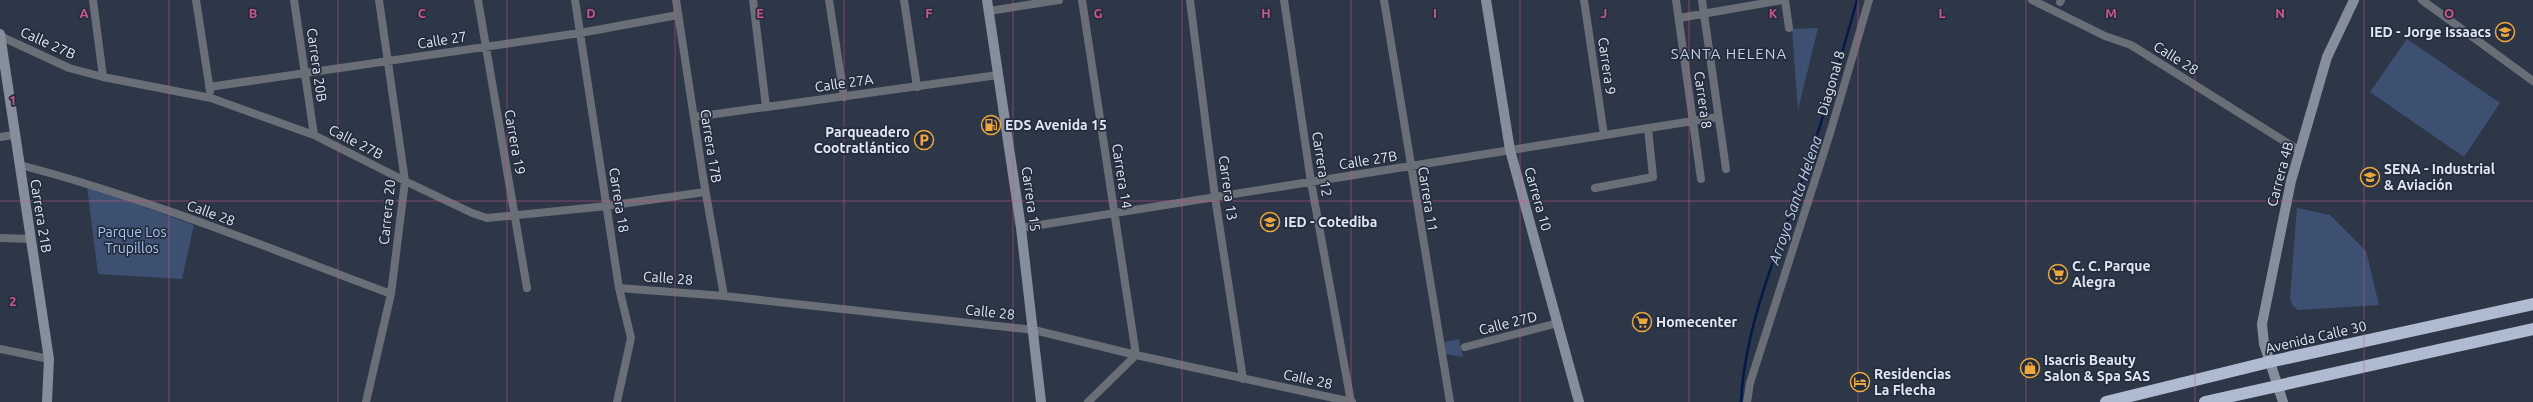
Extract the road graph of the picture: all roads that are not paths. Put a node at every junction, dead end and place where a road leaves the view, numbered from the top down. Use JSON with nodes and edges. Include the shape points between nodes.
{"nodes":[{"id":1,"x":93,"y":0,"type":"edge"},
{"id":2,"x":196,"y":0,"type":"edge"},
{"id":3,"x":294,"y":0,"type":"edge"},
{"id":4,"x":379,"y":0,"type":"edge"},
{"id":5,"x":478,"y":0,"type":"edge"},
{"id":6,"x":576,"y":0,"type":"edge"},
{"id":7,"x":676,"y":0,"type":"edge"},
{"id":8,"x":753,"y":0,"type":"edge"},
{"id":9,"x":829,"y":0,"type":"edge"},
{"id":10,"x":904,"y":0,"type":"edge"},
{"id":11,"x":987,"y":0,"type":"edge"},
{"id":12,"x":1059,"y":0,"type":"edge"},
{"id":13,"x":1082,"y":0,"type":"edge"},
{"id":14,"x":1190,"y":0,"type":"edge"},
{"id":15,"x":1284,"y":0,"type":"edge"},
{"id":16,"x":1384,"y":0,"type":"edge"},
{"id":17,"x":1486,"y":0,"type":"edge"},
{"id":18,"x":1584,"y":0,"type":"edge"},
{"id":19,"x":1676,"y":0,"type":"edge"},
{"id":20,"x":1702,"y":0,"type":"edge"},
{"id":21,"x":1784,"y":0,"type":"edge"},
{"id":22,"x":1869,"y":0,"type":"edge"},
{"id":23,"x":2032,"y":0,"type":"edge"},
{"id":24,"x":2354,"y":0,"type":"edge"},
{"id":25,"x":2426,"y":1,"type":"edge"},
{"id":26,"x":988,"y":11,"type":"junction"},
{"id":27,"x":1704,"y":12,"type":"junction"},
{"id":28,"x":678,"y":15,"type":"junction"},
{"id":29,"x":1679,"y":18,"type":"junction"},
{"id":30,"x":1789,"y":28,"type":"dead end"},
{"id":31,"x":580,"y":33,"type":"junction"},
{"id":32,"x":0,"y":35,"type":"edge"},
{"id":33,"x":484,"y":46,"type":"junction"},
{"id":34,"x":388,"y":61,"type":"junction"},
{"id":35,"x":305,"y":73,"type":"junction"},
{"id":36,"x":998,"y":75,"type":"junction"},
{"id":37,"x":103,"y":77,"type":"junction"},
{"id":38,"x":2533,"y":82,"type":"edge"},
{"id":39,"x":209,"y":87,"type":"junction"},
{"id":40,"x":917,"y":87,"type":"junction"},
{"id":41,"x":844,"y":97,"type":"junction"},
{"id":42,"x":210,"y":98,"type":"junction"},
{"id":43,"x":766,"y":107,"type":"junction"},
{"id":44,"x":694,"y":117,"type":"junction"},
{"id":45,"x":1718,"y":117,"type":"junction"},
{"id":46,"x":1693,"y":121,"type":"junction"},
{"id":47,"x":1648,"y":128,"type":"junction"},
{"id":48,"x":14,"y":135,"type":"junction"},
{"id":49,"x":314,"y":135,"type":"junction"},
{"id":50,"x":1604,"y":135,"type":"junction"},
{"id":51,"x":0,"y":137,"type":"edge"},
{"id":52,"x":1510,"y":150,"type":"junction"},
{"id":53,"x":2300,"y":151,"type":"junction"},
{"id":54,"x":20,"y":165,"type":"junction"},
{"id":55,"x":1409,"y":166,"type":"junction"},
{"id":56,"x":1726,"y":169,"type":"dead end"},
{"id":57,"x":1701,"y":179,"type":"dead end"},
{"id":58,"x":405,"y":181,"type":"junction"},
{"id":59,"x":1311,"y":182,"type":"junction"},
{"id":60,"x":1595,"y":188,"type":"dead end"},
{"id":61,"x":705,"y":192,"type":"junction"},
{"id":62,"x":1215,"y":197,"type":"junction"},
{"id":63,"x":607,"y":206,"type":"junction"},
{"id":64,"x":1115,"y":213,"type":"junction"},
{"id":65,"x":516,"y":217,"type":"junction"},
{"id":66,"x":1021,"y":228,"type":"junction"},
{"id":67,"x":0,"y":238,"type":"edge"},
{"id":68,"x":31,"y":239,"type":"junction"},
{"id":69,"x":527,"y":288,"type":"dead end"},
{"id":70,"x":620,"y":288,"type":"junction"},
{"id":71,"x":391,"y":294,"type":"junction"},
{"id":72,"x":724,"y":296,"type":"junction"},
{"id":73,"x":2533,"y":304,"type":"edge"},
{"id":74,"x":1558,"y":323,"type":"junction"},
{"id":75,"x":2533,"y":329,"type":"edge"},
{"id":76,"x":1034,"y":330,"type":"junction"},
{"id":77,"x":1465,"y":347,"type":"dead end"},
{"id":78,"x":0,"y":349,"type":"edge"},
{"id":79,"x":1136,"y":355,"type":"junction"},
{"id":80,"x":49,"y":359,"type":"junction"},
{"id":81,"x":2269,"y":362,"type":"junction"},
{"id":82,"x":1243,"y":379,"type":"junction"},
{"id":83,"x":2278,"y":386,"type":"junction"},
{"id":84,"x":48,"y":402,"type":"edge"},
{"id":85,"x":366,"y":402,"type":"edge"},
{"id":86,"x":617,"y":402,"type":"edge"},
{"id":87,"x":1041,"y":402,"type":"edge"},
{"id":88,"x":1088,"y":402,"type":"edge"},
{"id":89,"x":1351,"y":402,"type":"edge"},
{"id":90,"x":1450,"y":402,"type":"edge"},
{"id":91,"x":1579,"y":402,"type":"edge"},
{"id":92,"x":1747,"y":402,"type":"edge"},
{"id":93,"x":2106,"y":402,"type":"edge"},
{"id":94,"x":2205,"y":402,"type":"edge"},
{"id":95,"x":2283,"y":402,"type":"edge"}],
"edges":[{"from":1,"to":37,"type":"street"},
{"from":2,"to":39,"type":"street"},
{"from":3,"to":35,"type":"street","name":"Carrera 20B"},
{"from":4,"to":34,"type":"street","name":"Carrera 20"},
{"from":5,"to":33,"type":"street","name":"Carrera 19"},
{"from":6,"to":31,"type":"street","name":"Carrera 18"},
{"from":7,"to":28,"type":"street","name":"Carrera 17B"},
{"from":8,"to":43,"type":"street"},
{"from":9,"to":41,"type":"street"},
{"from":10,"to":40,"type":"street"},
{"from":11,"to":26,"type":"street","name":"Carrera 15"},
{"from":12,"to":26,"type":"street"},
{"from":13,"to":64,"type":"street","name":"Carrera 14"},
{"from":14,"to":62,"type":"street","name":"Carrera 13"},
{"from":15,"to":59,"type":"street","name":"Carrera 12"},
{"from":16,"to":55,"type":"street","name":"Carrera 11"},
{"from":17,"to":52,"type":"street","name":"Carrera 10"},
{"from":18,"to":50,"type":"street","name":"Carrera 9"},
{"from":19,"to":29,"type":"street","name":"Carrera 8"},
{"from":20,"to":27,"type":"street","name":"Carrera 8"},
{"from":21,"to":27,"type":"street"},
{"from":21,"to":30,"type":"street"},
{"from":22,"to":92,"type":"street","name":"Diagonal 8","via":[[1831,130],[1750,383]]},
{"from":23,"to":53,"type":"street","name":"Calle 28","via":[[2105,36],[2131,45]]},
{"from":24,"to":53,"type":"street","name":"Carrera 4B","via":[[2330,47]]},
{"from":25,"to":38,"type":"street"},
{"from":26,"to":36,"type":"street","name":"Carrera 15"},
{"from":27,"to":29,"type":"street"},
{"from":27,"to":45,"type":"street","name":"Carrera 8"},
{"from":28,"to":31,"type":"street","name":"Calle 27"},
{"from":28,"to":44,"type":"street","name":"Carrera 17B"},
{"from":29,"to":46,"type":"street","name":"Carrera 8"},
{"from":31,"to":33,"type":"street","name":"Calle 27"},
{"from":31,"to":63,"type":"street","name":"Carrera 18"},
{"from":32,"to":37,"type":"street","name":"Calle 27B","via":[[56,63]]},
{"from":32,"to":48,"type":"street","name":"Carrera 21B"},
{"from":33,"to":34,"type":"street","name":"Calle 27"},
{"from":33,"to":65,"type":"street","name":"Carrera 19"},
{"from":34,"to":35,"type":"street","name":"Calle 27"},
{"from":34,"to":58,"type":"street","name":"Carrera 20"},
{"from":35,"to":39,"type":"street","name":"Calle 27"},
{"from":35,"to":49,"type":"street","name":"Carrera 20B"},
{"from":36,"to":40,"type":"street","name":"Calle 27A"},
{"from":36,"to":66,"type":"street","name":"Carrera 15"},
{"from":37,"to":42,"type":"street","name":"Calle 27B"},
{"from":39,"to":42,"type":"street"},
{"from":40,"to":41,"type":"street","name":"Calle 27A"},
{"from":41,"to":43,"type":"street","name":"Calle 27A"},
{"from":42,"to":49,"type":"street","name":"Calle 27B"},
{"from":43,"to":44,"type":"street","name":"Calle 27A"},
{"from":44,"to":61,"type":"street","name":"Carrera 17B"},
{"from":45,"to":46,"type":"street","name":"Calle 27B"},
{"from":45,"to":56,"type":"street","name":"Carrera 8"},
{"from":46,"to":47,"type":"street","name":"Calle 27B"},
{"from":46,"to":57,"type":"street","name":"Carrera 8"},
{"from":47,"to":50,"type":"street","name":"Calle 27B"},
{"from":47,"to":60,"type":"street","via":[[1654,174],[1650,179]]},
{"from":48,"to":51,"type":"street"},
{"from":48,"to":54,"type":"street","name":"Carrera 21B"},
{"from":49,"to":58,"type":"street","name":"Calle 27B"},
{"from":50,"to":52,"type":"street","name":"Calle 27B"},
{"from":52,"to":55,"type":"street","name":"Calle 27B"},
{"from":52,"to":74,"type":"street","name":"Carrera 10"},
{"from":53,"to":81,"type":"street","name":"Carrera 4B","via":[[2285,204],[2262,324]]},
{"from":54,"to":68,"type":"street","name":"Carrera 21B"},
{"from":54,"to":71,"type":"street","name":"Calle 28","via":[[95,185],[142,201]]},
{"from":55,"to":59,"type":"street","name":"Calle 27B"},
{"from":55,"to":90,"type":"street","name":"Carrera 11"},
{"from":58,"to":65,"type":"street","name":"Calle 27B","via":[[487,218]]},
{"from":58,"to":71,"type":"street","name":"Carrera 20"},
{"from":59,"to":62,"type":"street","name":"Calle 27B"},
{"from":59,"to":89,"type":"street","name":"Carrera 12"},
{"from":61,"to":63,"type":"street","name":"Calle 27B"},
{"from":61,"to":72,"type":"street","name":"Carrera 17B"},
{"from":62,"to":64,"type":"street","name":"Calle 27B"},
{"from":62,"to":82,"type":"street","name":"Carrera 13"},
{"from":63,"to":65,"type":"street","name":"Calle 27B"},
{"from":63,"to":70,"type":"street","name":"Carrera 18"},
{"from":64,"to":66,"type":"street","name":"Calle 27B"},
{"from":64,"to":79,"type":"street","name":"Carrera 14"},
{"from":65,"to":69,"type":"street","name":"Carrera 19"},
{"from":66,"to":76,"type":"street","name":"Carrera 15"},
{"from":67,"to":68,"type":"street"},
{"from":68,"to":80,"type":"street","name":"Carrera 21B"},
{"from":70,"to":72,"type":"street","name":"Calle 28"},
{"from":70,"to":86,"type":"street","name":"Carrera 18","via":[[631,338]]},
{"from":71,"to":85,"type":"street","name":"Carrera 20"},
{"from":72,"to":76,"type":"street","name":"Calle 28"},
{"from":73,"to":81,"type":"highway","name":"Avenida Calle 30"},
{"from":74,"to":77,"type":"street","name":"Calle 27D"},
{"from":74,"to":91,"type":"street","name":"Carrera 10"},
{"from":75,"to":83,"type":"highway"},
{"from":76,"to":79,"type":"street","name":"Calle 28"},
{"from":76,"to":87,"type":"street","name":"Carrera 15"},
{"from":78,"to":80,"type":"street"},
{"from":79,"to":82,"type":"street","name":"Calle 28"},
{"from":79,"to":88,"type":"street"},
{"from":80,"to":84,"type":"street","name":"Carrera 21B"},
{"from":81,"to":83,"type":"street","name":"Carrera 4B"},
{"from":81,"to":93,"type":"highway","name":"Avenida Calle 30"},
{"from":82,"to":89,"type":"street","name":"Calle 28"},
{"from":83,"to":94,"type":"highway"},
{"from":83,"to":95,"type":"street","name":"Carrera 4B"}]}
